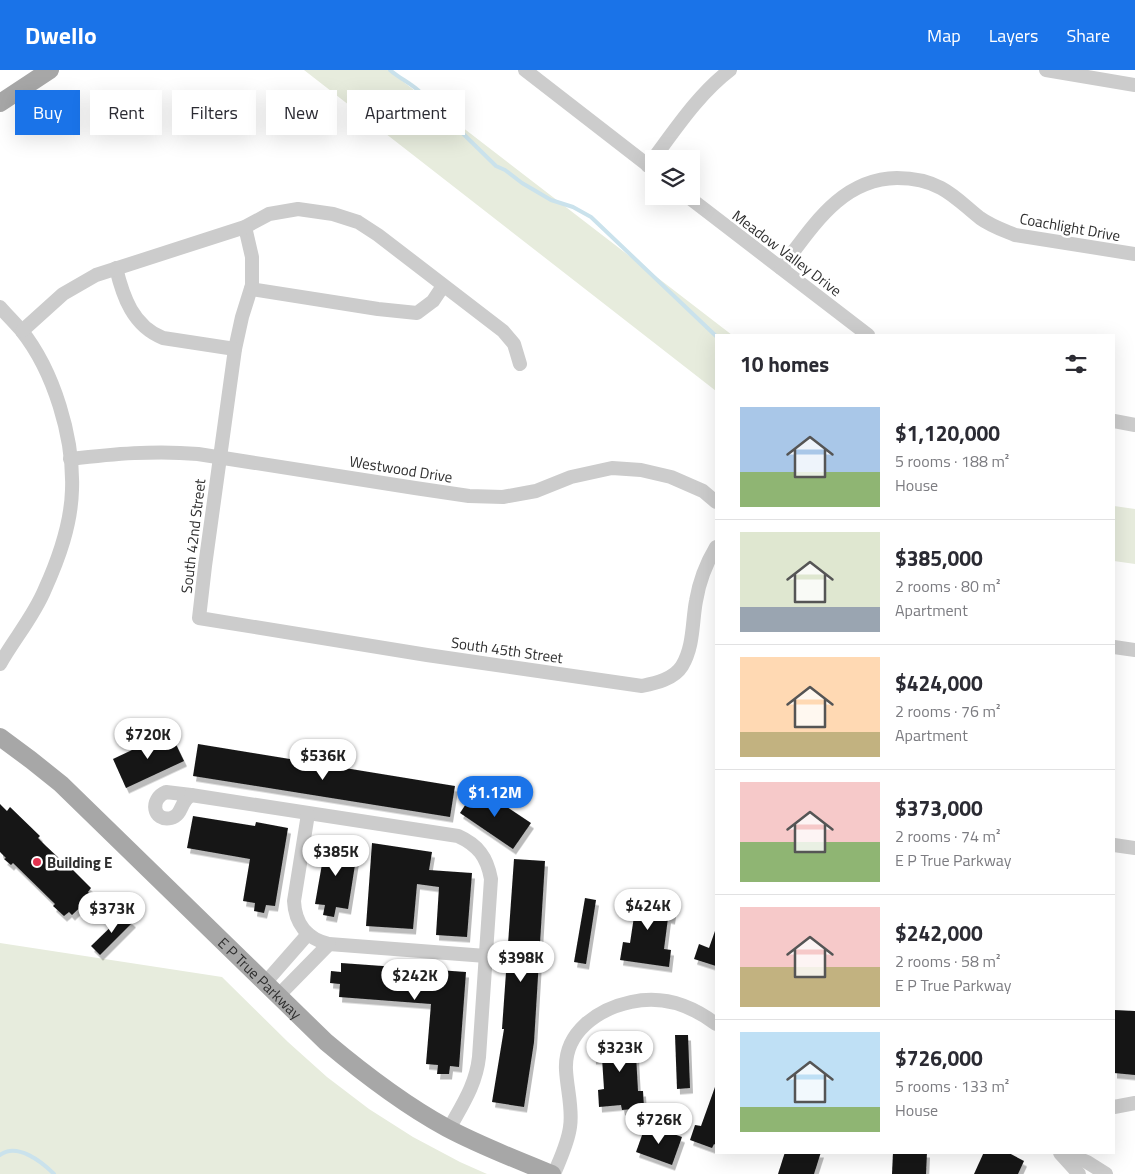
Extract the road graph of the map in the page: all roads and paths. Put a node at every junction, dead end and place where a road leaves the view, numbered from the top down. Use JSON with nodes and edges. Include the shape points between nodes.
{"nodes":[{"id":1,"x":50,"y":70,"type":"edge"},
{"id":2,"x":524,"y":70,"type":"edge"},
{"id":3,"x":730,"y":70,"type":"edge"},
{"id":4,"x":1046,"y":70,"type":"edge"},
{"id":5,"x":1135,"y":82,"type":"edge"},
{"id":6,"x":0,"y":103,"type":"edge"},
{"id":7,"x":664,"y":150,"type":"edge"},
{"id":8,"x":645,"y":163,"type":"edge"},
{"id":9,"x":699,"y":205,"type":"edge"},
{"id":10,"x":245,"y":227,"type":"junction"},
{"id":11,"x":1135,"y":254,"type":"edge"},
{"id":12,"x":116,"y":268,"type":"junction"},
{"id":13,"x":781,"y":268,"type":"junction"},
{"id":14,"x":443,"y":286,"type":"junction"},
{"id":15,"x":251,"y":289,"type":"junction"},
{"id":16,"x":0,"y":307,"type":"edge"},
{"id":17,"x":22,"y":331,"type":"junction"},
{"id":18,"x":867,"y":334,"type":"edge"},
{"id":19,"x":235,"y":349,"type":"junction"},
{"id":20,"x":520,"y":364,"type":"dead end"},
{"id":21,"x":1115,"y":421,"type":"edge"},
{"id":22,"x":1135,"y":424,"type":"edge"},
{"id":23,"x":220,"y":457,"type":"junction"},
{"id":24,"x":70,"y":459,"type":"junction"},
{"id":25,"x":715,"y":501,"type":"edge"},
{"id":26,"x":715,"y":549,"type":"edge"},
{"id":27,"x":199,"y":618,"type":"joint"},
{"id":28,"x":1115,"y":647,"type":"edge"},
{"id":29,"x":1135,"y":650,"type":"edge"},
{"id":30,"x":0,"y":664,"type":"edge"},
{"id":31,"x":0,"y":737,"type":"edge"},
{"id":32,"x":191,"y":796,"type":"dead end"},
{"id":33,"x":308,"y":814,"type":"junction"},
{"id":34,"x":1115,"y":845,"type":"edge"},
{"id":35,"x":1135,"y":848,"type":"edge"},
{"id":36,"x":308,"y":934,"type":"junction"},
{"id":37,"x":329,"y":944,"type":"junction"},
{"id":38,"x":486,"y":956,"type":"junction"},
{"id":39,"x":265,"y":983,"type":"junction"},
{"id":40,"x":278,"y":996,"type":"junction"},
{"id":41,"x":715,"y":1023,"type":"edge"},
{"id":42,"x":1135,"y":1103,"type":"edge"},
{"id":43,"x":1115,"y":1107,"type":"edge"},
{"id":44,"x":449,"y":1129,"type":"junction"},
{"id":45,"x":1063,"y":1154,"type":"edge"},
{"id":46,"x":1066,"y":1154,"type":"edge"},
{"id":47,"x":553,"y":1174,"type":"edge"},
{"id":48,"x":1079,"y":1174,"type":"edge"},
{"id":49,"x":1106,"y":1174,"type":"edge"}],
"edges":[{"from":1,"to":6,"type":"main road"},
{"from":2,"to":8,"type":"street"},
{"from":3,"to":7,"type":"street","via":[[701,98]]},
{"from":4,"to":5,"type":"street"},
{"from":9,"to":13,"type":"street","name":"Meadow Valley Drive"},
{"from":10,"to":12,"type":"street"},
{"from":10,"to":14,"type":"street","via":[[269,214],[298,210],[333,214],[365,226]]},
{"from":10,"to":15,"type":"street","name":"South 42nd Street","via":[[252,263]]},
{"from":11,"to":13,"type":"street","name":"Coachlight Drive","via":[[1015,234],[981,219],[939,187],[923,181],[889,178],[863,185],[841,197],[821,216]]},
{"from":12,"to":17,"type":"street","via":[[96,275],[63,294]]},
{"from":12,"to":19,"type":"street","via":[[128,306],[144,328],[163,338]]},
{"from":13,"to":18,"type":"street","name":"Meadow Valley Drive"},
{"from":14,"to":15,"type":"street","via":[[433,301],[417,313]]},
{"from":14,"to":20,"type":"street","via":[[503,331],[514,344]]},
{"from":15,"to":19,"type":"street","name":"South 42nd Street"},
{"from":16,"to":17,"type":"street"},
{"from":17,"to":24,"type":"street","via":[[56,395],[64,417]]},
{"from":19,"to":23,"type":"street","name":"South 42nd Street"},
{"from":21,"to":22,"type":"street"},
{"from":23,"to":24,"type":"street","name":"Westwood Drive","via":[[168,451]]},
{"from":23,"to":25,"type":"street","name":"Westwood Drive","via":[[470,496],[503,497],[536,491],[571,477],[612,468],[641,470],[671,477],[703,491]]},
{"from":23,"to":27,"type":"street","name":"South 42nd Street"},
{"from":24,"to":30,"type":"street","via":[[72,490],[62,547],[44,592]]},
{"from":26,"to":27,"type":"street","name":"South 45th Street","via":[[696,600],[691,642],[682,667],[663,681],[642,686]]},
{"from":28,"to":29,"type":"street"},
{"from":31,"to":39,"type":"main road","name":"E P True Parkway","via":[[61,784]]},
{"from":32,"to":33,"type":"street"},
{"from":33,"to":36,"type":"street","via":[[294,900],[298,922]]},
{"from":33,"to":38,"type":"street","via":[[458,836],[478,848],[489,867],[491,879]]},
{"from":34,"to":35,"type":"street"},
{"from":36,"to":37,"type":"street"},
{"from":36,"to":39,"type":"street"},
{"from":37,"to":38,"type":"street"},
{"from":37,"to":40,"type":"street"},
{"from":38,"to":44,"type":"street","via":[[477,1074]]},
{"from":39,"to":40,"type":"main road","name":"E P True Parkway"},
{"from":40,"to":44,"type":"main road","name":"E P True Parkway","via":[[370,1078]]},
{"from":41,"to":47,"type":"street","via":[[693,1009],[652,999],[607,1009],[585,1024],[568,1053],[570,1128]]},
{"from":42,"to":43,"type":"street"},
{"from":44,"to":47,"type":"main road","name":"E P True Parkway"},
{"from":45,"to":48,"type":"street"},
{"from":46,"to":49,"type":"street"}]}
